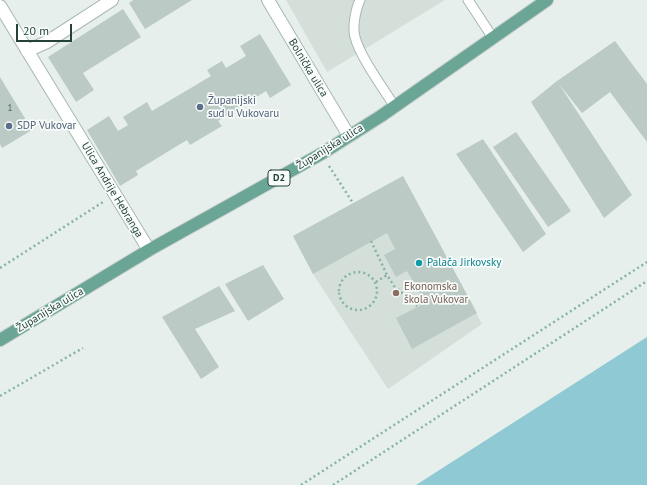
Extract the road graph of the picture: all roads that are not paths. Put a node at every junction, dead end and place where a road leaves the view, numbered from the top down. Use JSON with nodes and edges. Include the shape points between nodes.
{"nodes":[{"id":1,"x":112,"y":0,"type":"edge"},
{"id":2,"x":268,"y":0,"type":"edge"},
{"id":3,"x":360,"y":0,"type":"edge"},
{"id":4,"x":468,"y":0,"type":"edge"},
{"id":5,"x":543,"y":1,"type":"edge"},
{"id":6,"x":0,"y":6,"type":"edge"},
{"id":7,"x":493,"y":38,"type":"junction"},
{"id":8,"x":27,"y":51,"type":"junction"},
{"id":9,"x":395,"y":107,"type":"junction"},
{"id":10,"x":349,"y":136,"type":"junction"},
{"id":11,"x":149,"y":250,"type":"junction"},
{"id":12,"x":0,"y":340,"type":"edge"}],
"edges":[{"from":1,"to":8,"type":"street","via":[[47,42]]},
{"from":2,"to":10,"type":"street","name":"Bolnička ulica"},
{"from":3,"to":9,"type":"lane","via":[[354,35],[361,52]]},
{"from":4,"to":7,"type":"lane"},
{"from":5,"to":7,"type":"main road","name":"Županijska ulica","number":"D2"},
{"from":6,"to":8,"type":"street","name":"Ulica Andrije Hebranga"},
{"from":7,"to":9,"type":"main road","name":"Županijska ulica","number":"D2"},
{"from":8,"to":11,"type":"street","name":"Ulica Andrije Hebranga"},
{"from":9,"to":10,"type":"main road","name":"Županijska ulica","number":"D2"},
{"from":10,"to":11,"type":"main road","name":"Županijska ulica","number":"D2"},
{"from":11,"to":12,"type":"main road","name":"Županijska ulica","number":"D2"}]}
